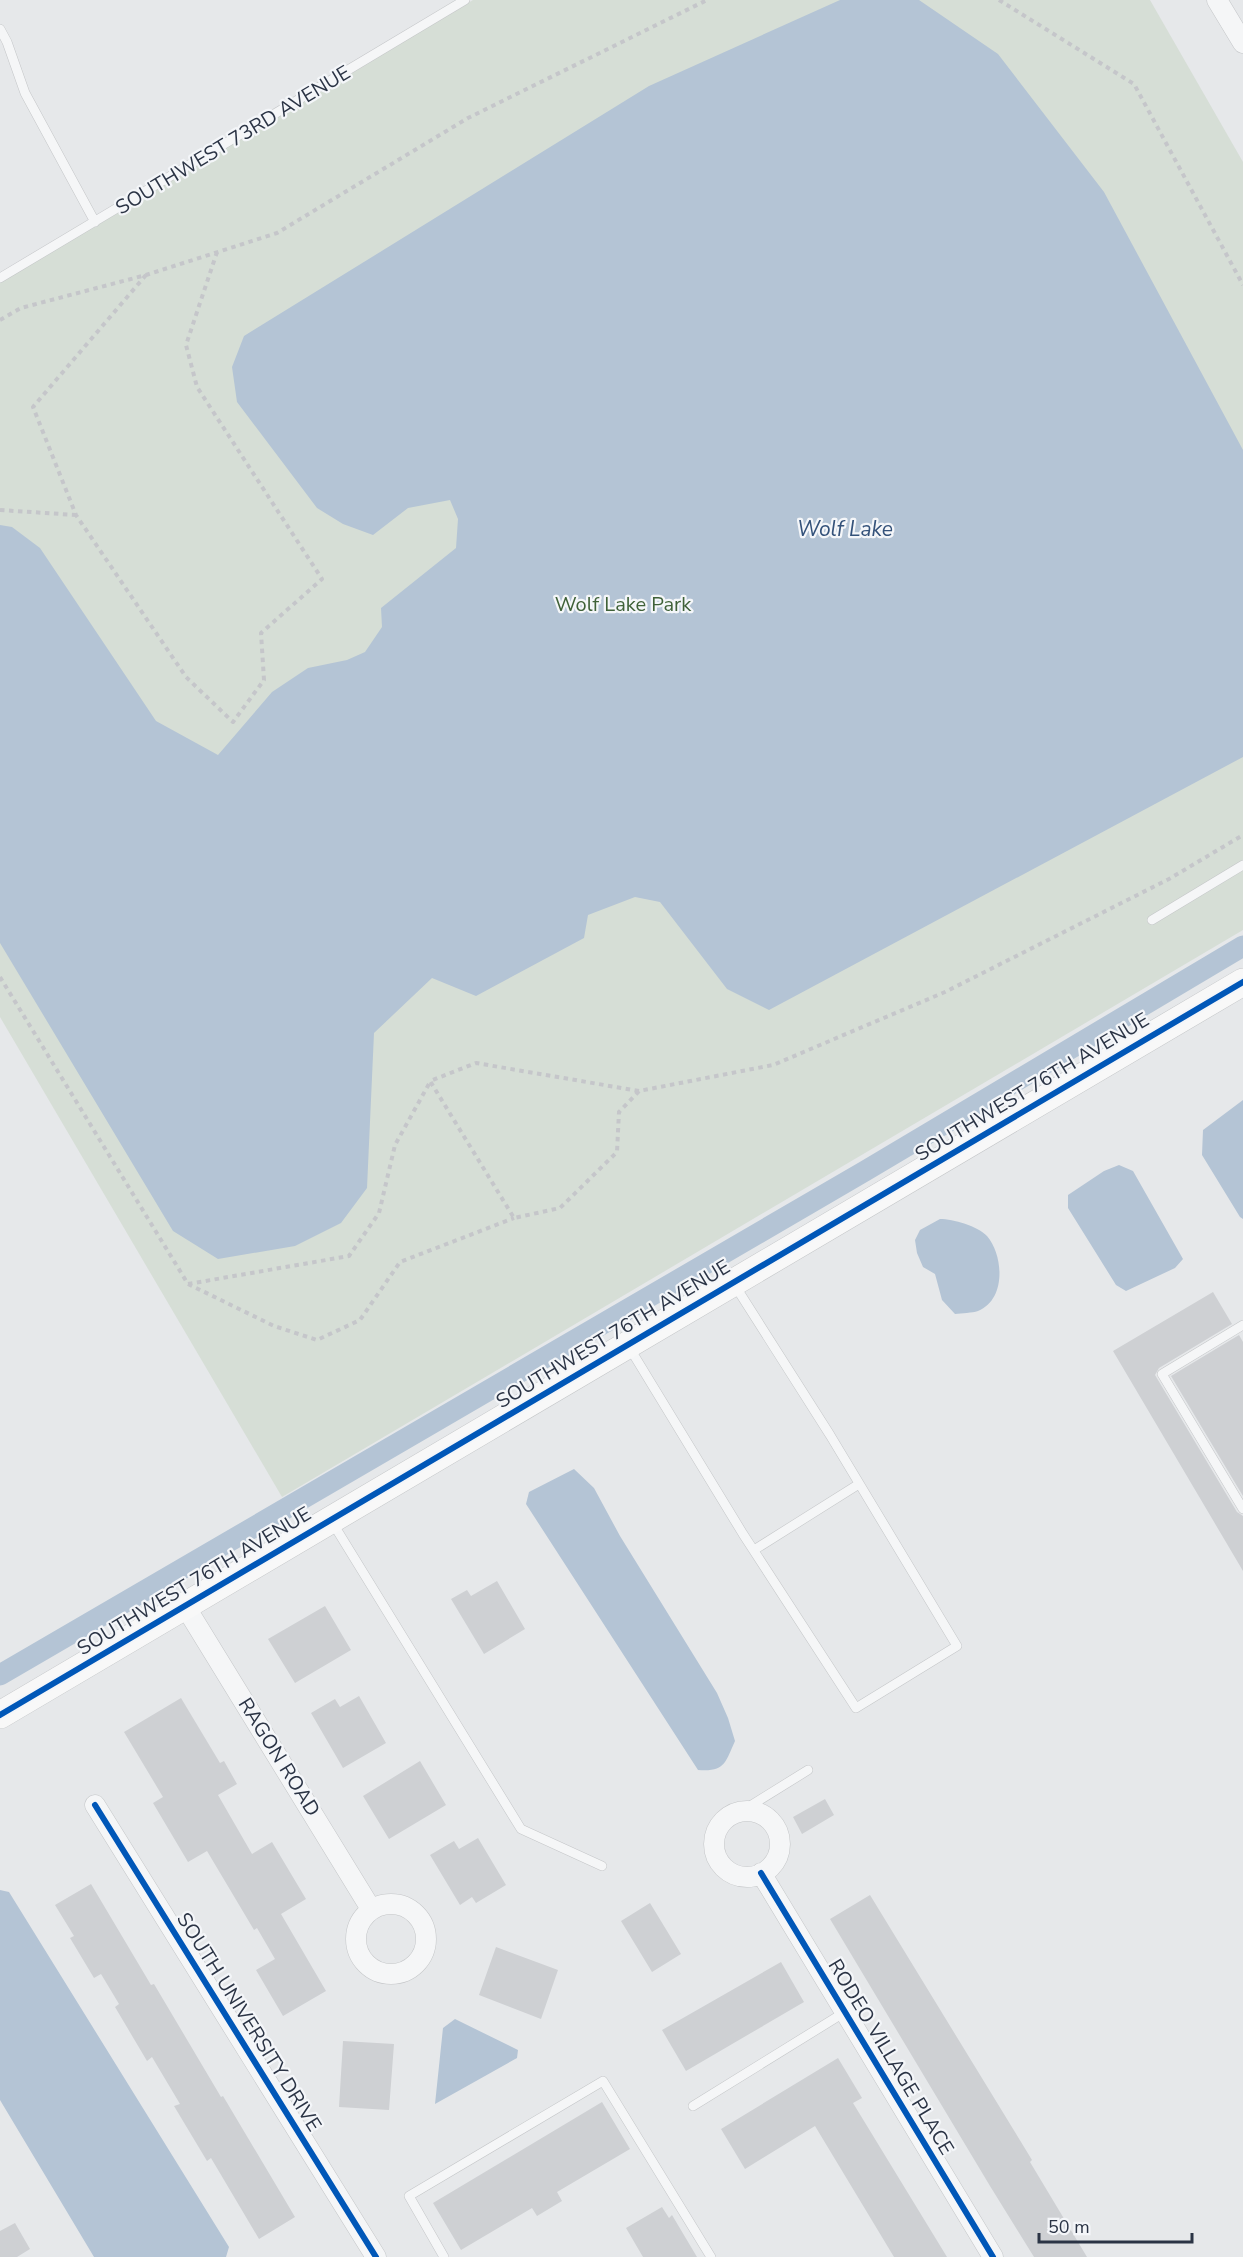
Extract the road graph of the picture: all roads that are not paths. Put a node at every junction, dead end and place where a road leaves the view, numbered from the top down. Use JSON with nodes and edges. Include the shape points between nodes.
{"nodes":[{"id":1,"x":465,"y":0,"type":"edge"},
{"id":2,"x":1218,"y":0,"type":"edge"},
{"id":3,"x":0,"y":29,"type":"edge"},
{"id":4,"x":1243,"y":43,"type":"edge"},
{"id":5,"x":95,"y":222,"type":"junction"},
{"id":6,"x":0,"y":278,"type":"edge"},
{"id":7,"x":1243,"y":865,"type":"edge"},
{"id":8,"x":1152,"y":920,"type":"dead end"},
{"id":9,"x":1243,"y":982,"type":"edge"},
{"id":10,"x":733,"y":1282,"type":"junction"},
{"id":11,"x":1243,"y":1325,"type":"edge"},
{"id":12,"x":628,"y":1344,"type":"junction"},
{"id":13,"x":860,"y":1484,"type":"junction"},
{"id":14,"x":1243,"y":1509,"type":"edge"},
{"id":15,"x":331,"y":1520,"type":"junction"},
{"id":16,"x":754,"y":1550,"type":"junction"},
{"id":17,"x":185,"y":1606,"type":"junction"},
{"id":18,"x":0,"y":1715,"type":"edge"},
{"id":19,"x":808,"y":1770,"type":"dead end"},
{"id":20,"x":95,"y":1805,"type":"dead end"},
{"id":21,"x":742,"y":1811,"type":"junction"},
{"id":22,"x":602,"y":1866,"type":"dead end"},
{"id":23,"x":761,"y":1873,"type":"junction"},
{"id":24,"x":371,"y":1909,"type":"dead end"},
{"id":25,"x":845,"y":2012,"type":"junction"},
{"id":26,"x":693,"y":2106,"type":"dead end"},
{"id":27,"x":376,"y":2257,"type":"edge"},
{"id":28,"x":444,"y":2257,"type":"edge"},
{"id":29,"x":711,"y":2257,"type":"edge"},
{"id":30,"x":993,"y":2257,"type":"edge"}],
"edges":[{"from":1,"to":5,"type":"lane","name":"SOUTHWEST 73RD AVENUE"},
{"from":2,"to":4,"type":"street"},
{"from":3,"to":5,"type":"lane","via":[[25,93]]},
{"from":5,"to":6,"type":"lane","name":"SOUTHWEST 73RD AVENUE"},
{"from":7,"to":8,"type":"lane"},
{"from":9,"to":10,"type":"street","name":"SOUTHWEST 76TH AVENUE"},
{"from":10,"to":12,"type":"street","name":"SOUTHWEST 76TH AVENUE"},
{"from":10,"to":13,"type":"lane"},
{"from":11,"to":14,"type":"lane","via":[[1162,1374]]},
{"from":12,"to":15,"type":"street","name":"SOUTHWEST 76TH AVENUE"},
{"from":12,"to":16,"type":"lane"},
{"from":13,"to":16,"type":"lane"},
{"from":13,"to":16,"type":"lane","via":[[957,1646],[856,1708]]},
{"from":15,"to":17,"type":"street","name":"SOUTHWEST 76TH AVENUE"},
{"from":15,"to":22,"type":"lane","via":[[522,1829]]},
{"from":17,"to":18,"type":"street","name":"SOUTHWEST 76TH AVENUE"},
{"from":17,"to":24,"type":"street","name":"RAGON ROAD"},
{"from":19,"to":21,"type":"lane"},
{"from":20,"to":27,"type":"street","name":"SOUTH UNIVERSITY DRIVE"},
{"from":21,"to":23,"type":"street","via":[[763,1815],[776,1829],[776,1859]]},
{"from":21,"to":23,"type":"street","via":[[722,1821],[716,1831],[715,1853],[720,1863],[739,1876]]},
{"from":23,"to":25,"type":"street","name":"RODEO VILLAGE PLACE"},
{"from":25,"to":26,"type":"lane"},
{"from":25,"to":30,"type":"street","name":"RODEO VILLAGE PLACE"},
{"from":28,"to":29,"type":"lane","via":[[408,2196],[603,2081]]}]}
